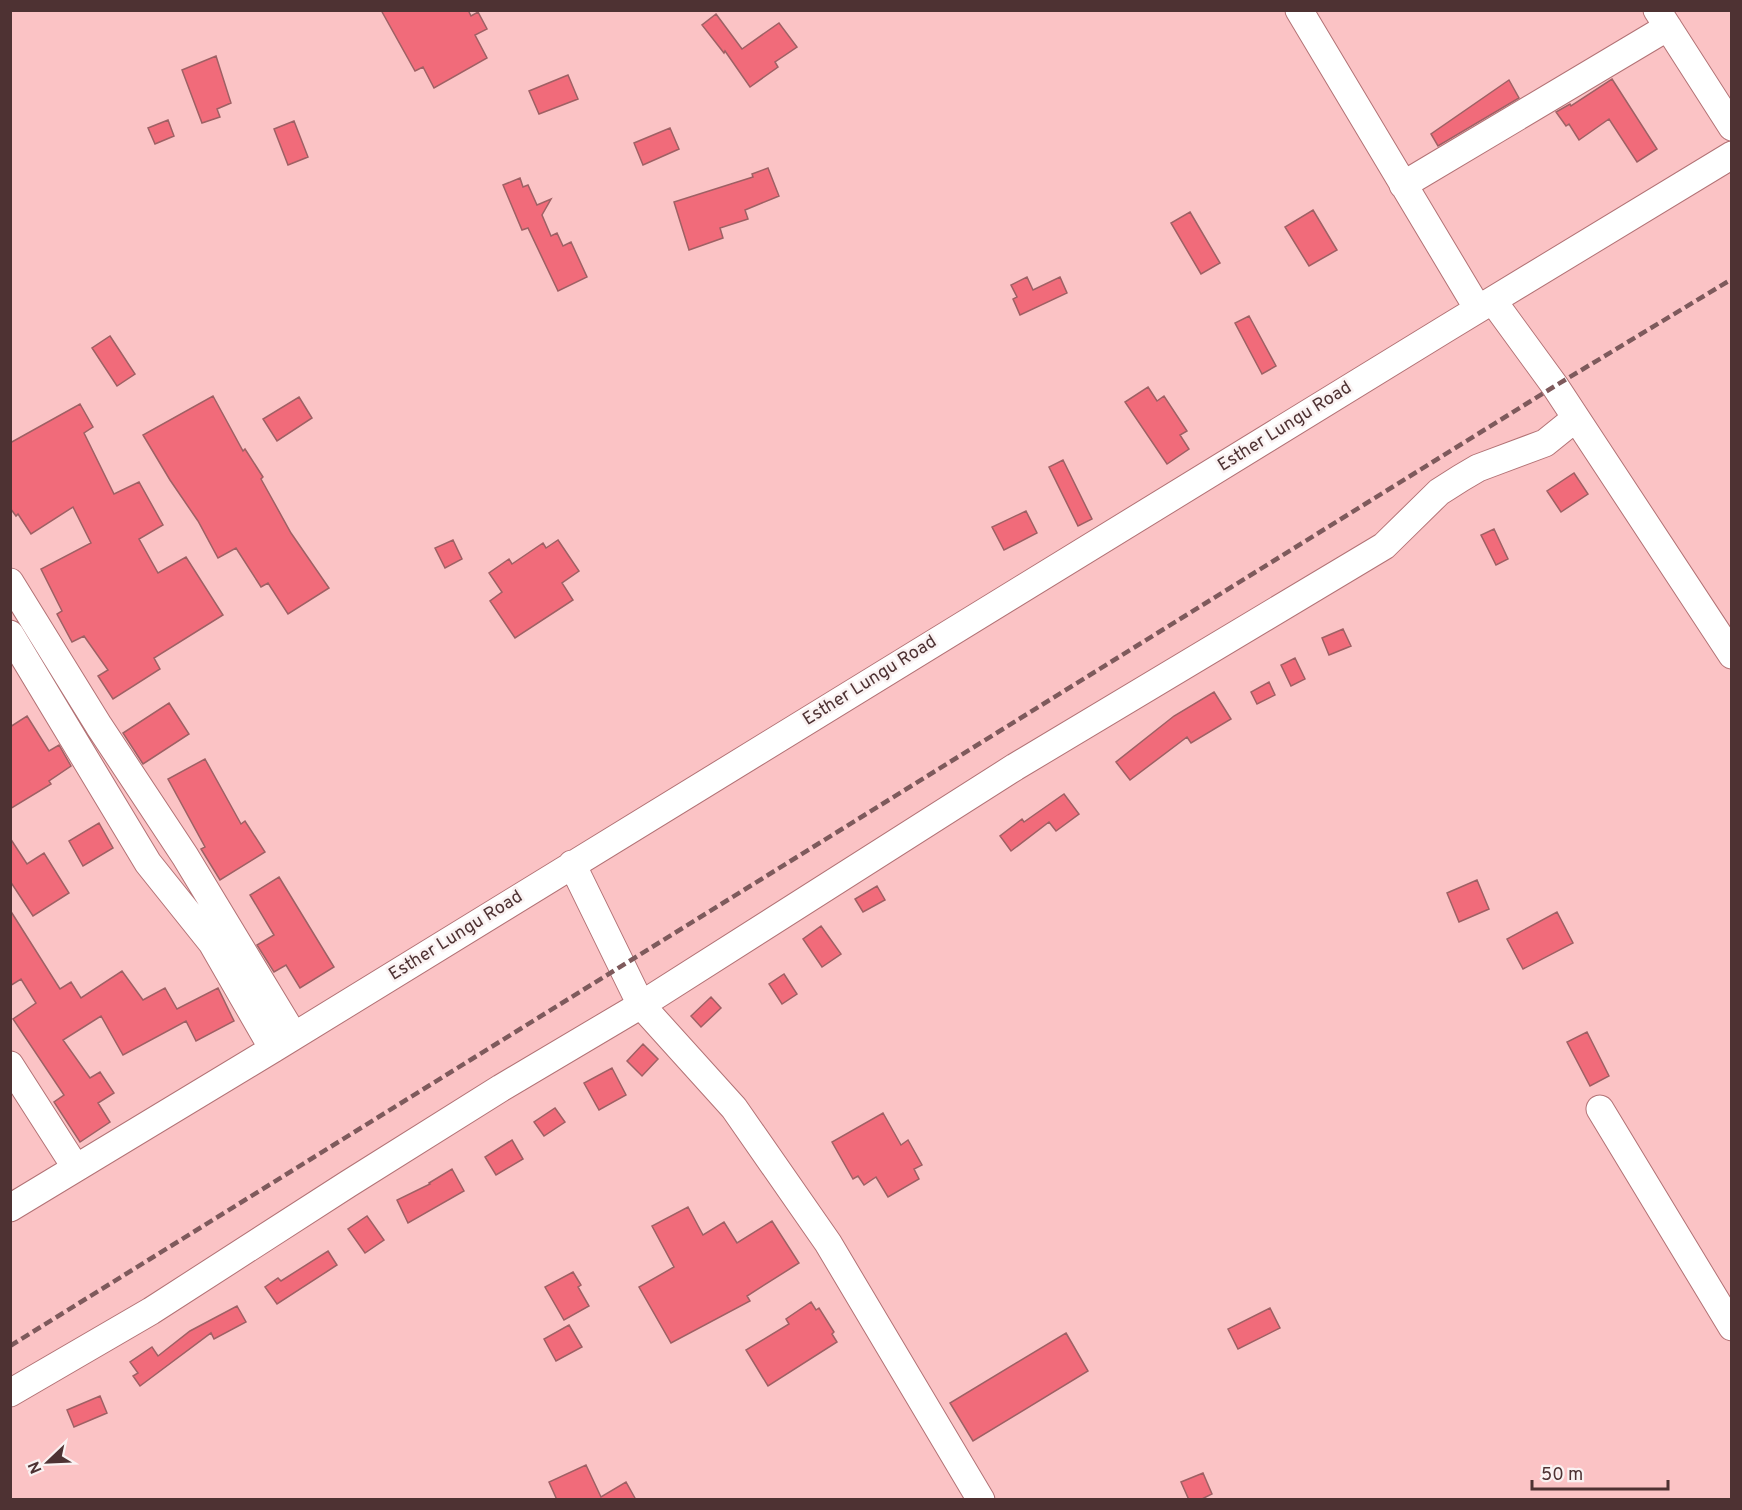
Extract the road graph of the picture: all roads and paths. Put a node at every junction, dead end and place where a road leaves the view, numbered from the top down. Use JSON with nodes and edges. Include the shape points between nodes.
{"nodes":[{"id":1,"x":1299,"y":10,"type":"edge"},
{"id":2,"x":1663,"y":19,"type":"edge"},
{"id":3,"x":1731,"y":127,"type":"edge"},
{"id":4,"x":1731,"y":155,"type":"edge"},
{"id":5,"x":1403,"y":185,"type":"junction"},
{"id":6,"x":1486,"y":305,"type":"junction"},
{"id":7,"x":1576,"y":417,"type":"junction"},
{"id":8,"x":10,"y":582,"type":"edge"},
{"id":9,"x":10,"y":634,"type":"edge"},
{"id":10,"x":1731,"y":655,"type":"edge"},
{"id":11,"x":572,"y":864,"type":"junction"},
{"id":12,"x":641,"y":1005,"type":"junction"},
{"id":13,"x":284,"y":1043,"type":"junction"},
{"id":14,"x":10,"y":1065,"type":"edge"},
{"id":15,"x":1600,"y":1109,"type":"dead end"},
{"id":16,"x":76,"y":1168,"type":"junction"},
{"id":17,"x":10,"y":1208,"type":"edge"},
{"id":18,"x":1731,"y":1327,"type":"edge"},
{"id":19,"x":10,"y":1393,"type":"edge"},
{"id":20,"x":981,"y":1500,"type":"edge"}],
"edges":[{"from":1,"to":5,"type":"street"},
{"from":2,"to":3,"type":"street"},
{"from":2,"to":5,"type":"street"},
{"from":4,"to":6,"type":"street","name":"Esther Lungu Road"},
{"from":5,"to":6,"type":"street"},
{"from":6,"to":7,"type":"street"},
{"from":6,"to":11,"type":"street","name":"Esther Lungu Road"},
{"from":7,"to":10,"type":"street"},
{"from":7,"to":12,"type":"street","via":[[1545,442],[1461,478],[1439,492],[1384,546],[1015,767]]},
{"from":8,"to":13,"type":"street","via":[[185,856]]},
{"from":9,"to":13,"type":"street","via":[[148,863]]},
{"from":11,"to":12,"type":"street"},
{"from":11,"to":13,"type":"street","name":"Esther Lungu Road"},
{"from":12,"to":19,"type":"street","via":[[501,1088],[151,1311]]},
{"from":12,"to":20,"type":"street","via":[[734,1108],[828,1243]]},
{"from":13,"to":16,"type":"street","name":"Esther Lungu Road"},
{"from":14,"to":16,"type":"street"},
{"from":15,"to":18,"type":"street"},
{"from":16,"to":17,"type":"street","name":"Esther Lungu Road"}]}
